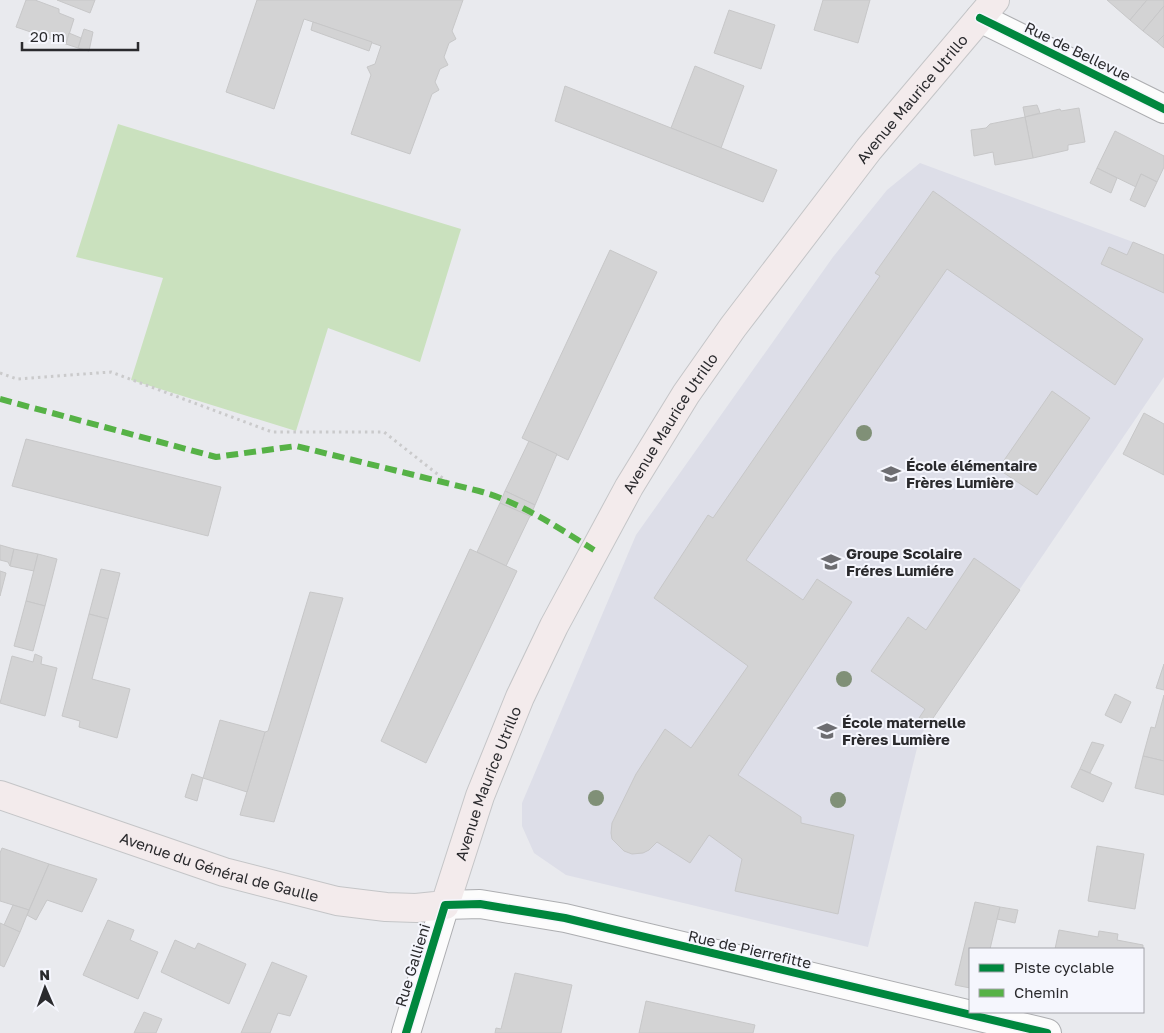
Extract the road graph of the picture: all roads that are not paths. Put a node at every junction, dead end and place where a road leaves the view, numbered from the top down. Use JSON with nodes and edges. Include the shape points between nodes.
{"nodes":[{"id":1,"x":987,"y":9,"type":"edge"},
{"id":2,"x":1164,"y":109,"type":"edge"},
{"id":3,"x":0,"y":795,"type":"edge"},
{"id":4,"x":445,"y":905,"type":"junction"},
{"id":5,"x":1033,"y":1031,"type":"edge"},
{"id":6,"x":406,"y":1033,"type":"edge"}],
"edges":[{"from":1,"to":2,"type":"street","name":"Rue de Bellevue"},
{"from":1,"to":4,"type":"main road","name":"Avenue Maurice Utrillo","via":[[869,149],[733,327],[686,394],[629,487],[589,558],[520,697],[483,788]]},
{"from":3,"to":4,"type":"main road","name":"Avenue du Général de Gaulle","via":[[224,872],[337,901],[386,907]]},
{"from":4,"to":5,"type":"street","name":"Rue de Pierrefitte","via":[[480,904],[565,918]]},
{"from":4,"to":6,"type":"street","name":"Rue Gallieni"}]}
